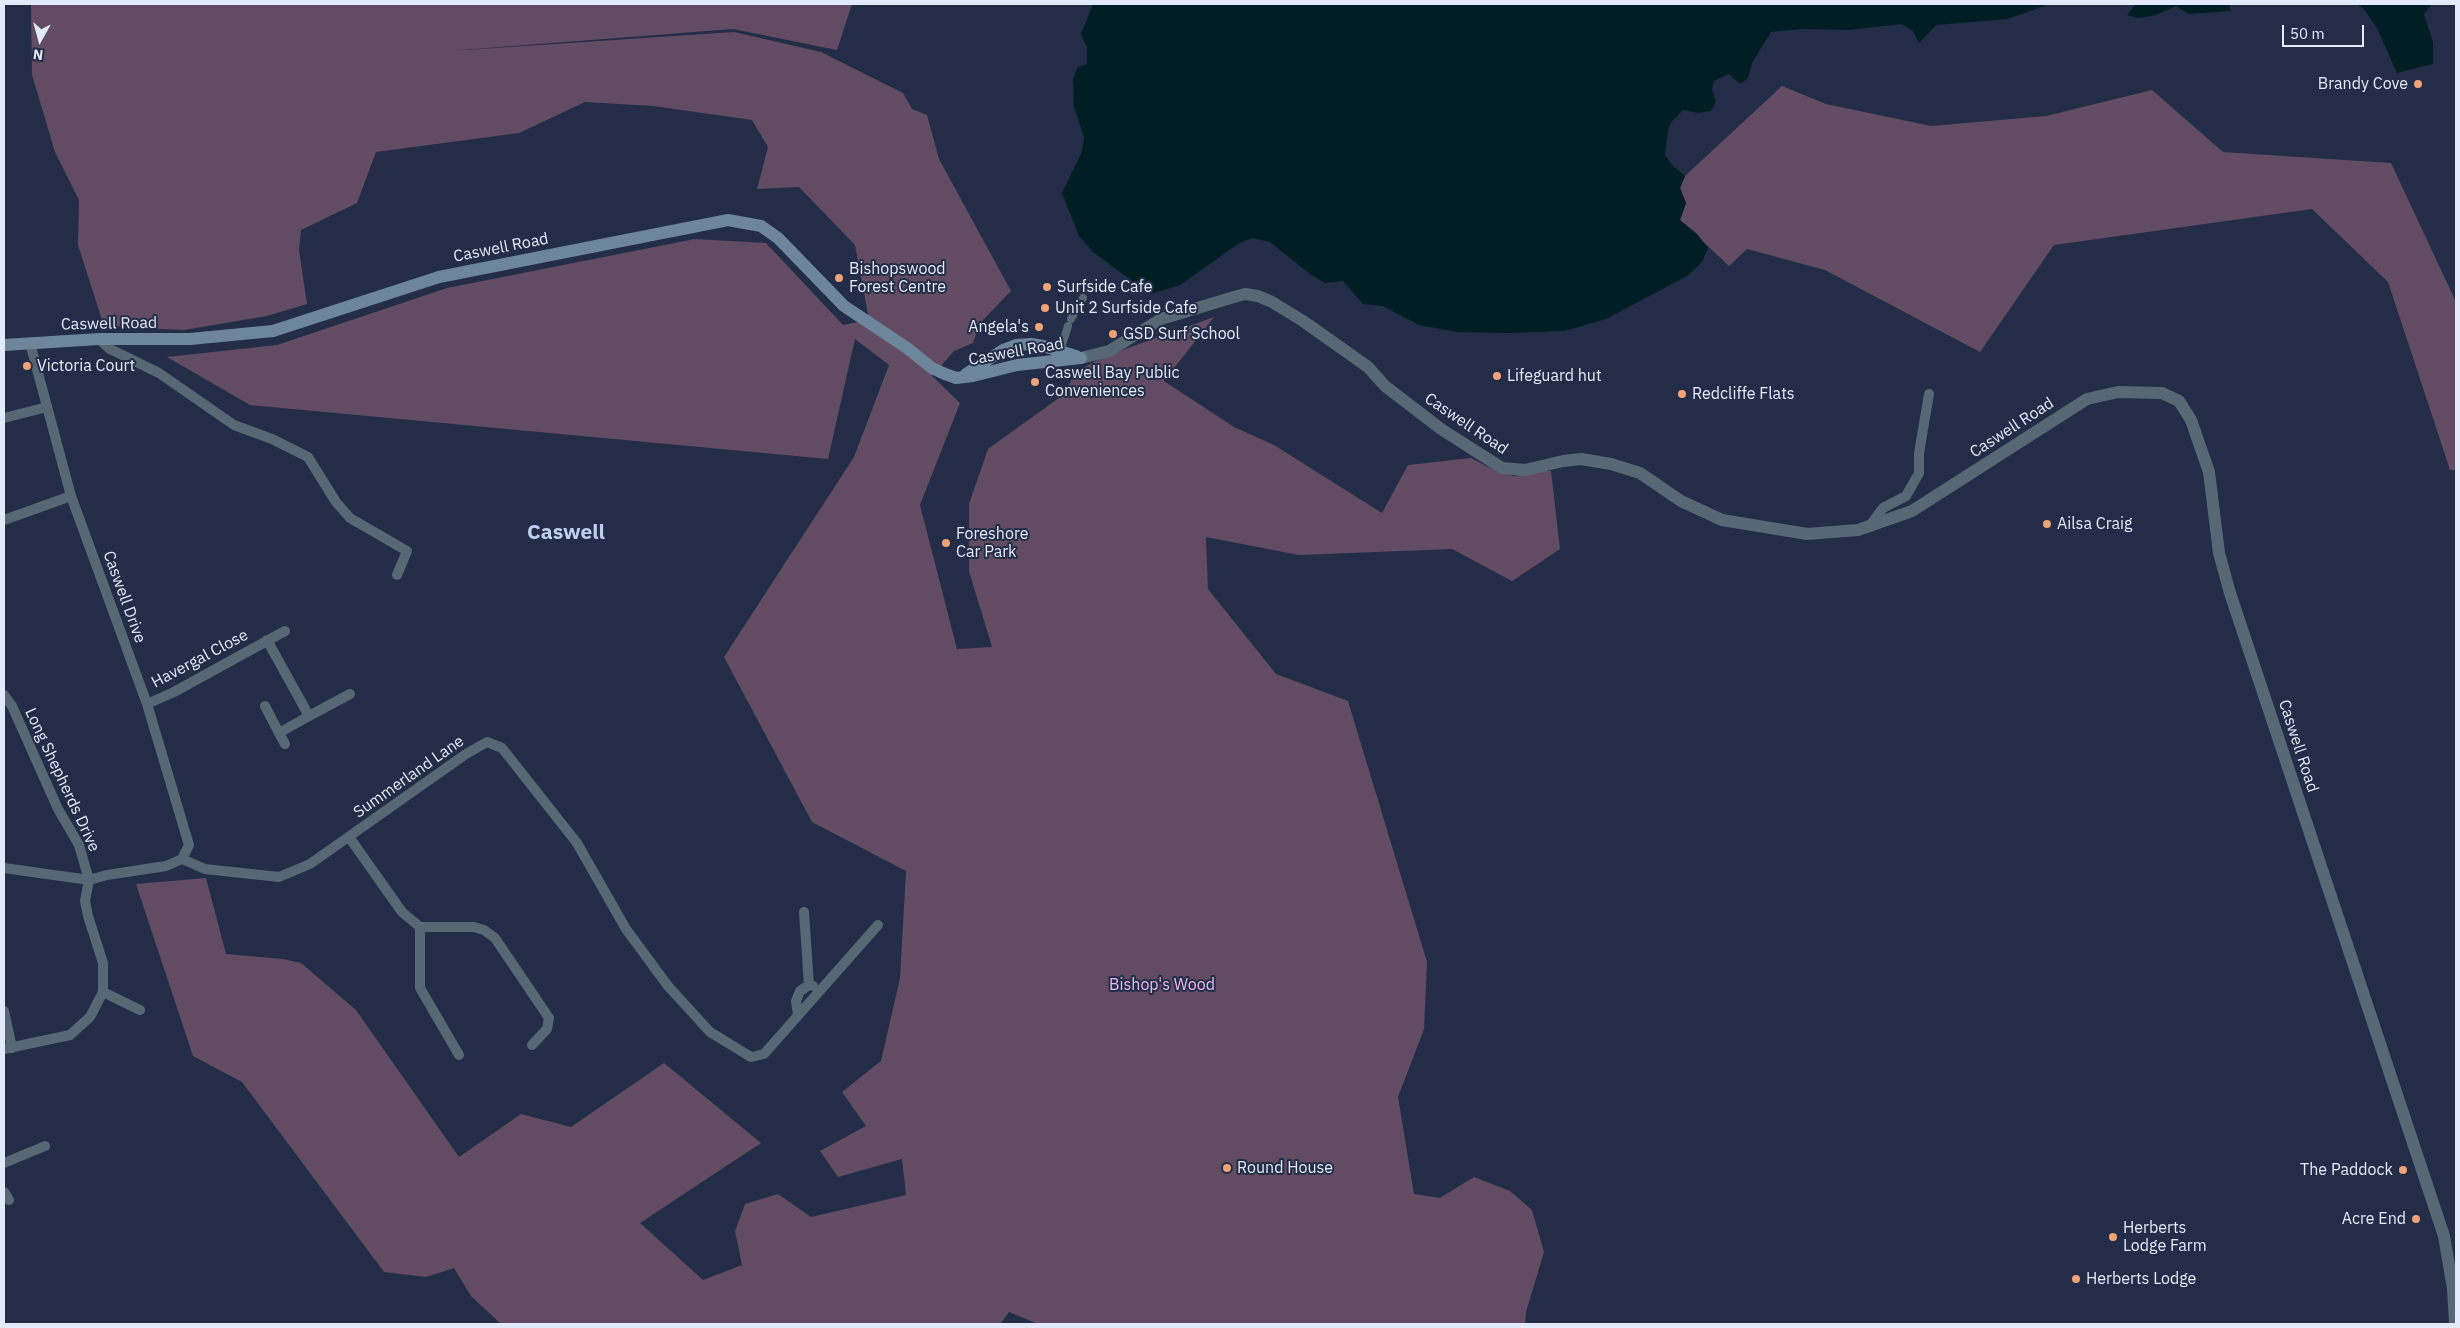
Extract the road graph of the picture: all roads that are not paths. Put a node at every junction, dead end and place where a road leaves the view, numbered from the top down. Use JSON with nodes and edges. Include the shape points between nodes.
{"nodes":[{"id":1,"x":1083,"y":298,"type":"dead end"},
{"id":2,"x":99,"y":339,"type":"junction"},
{"id":3,"x":30,"y":344,"type":"junction"},
{"id":4,"x":4,"y":345,"type":"edge"},
{"id":5,"x":1060,"y":351,"type":"junction"},
{"id":6,"x":1081,"y":358,"type":"junction"},
{"id":7,"x":956,"y":378,"type":"junction"},
{"id":8,"x":1930,"y":394,"type":"dead end"},
{"id":9,"x":47,"y":407,"type":"junction"},
{"id":10,"x":4,"y":418,"type":"edge"},
{"id":11,"x":71,"y":496,"type":"junction"},
{"id":12,"x":4,"y":520,"type":"edge"},
{"id":13,"x":1868,"y":527,"type":"junction"},
{"id":14,"x":396,"y":575,"type":"dead end"},
{"id":15,"x":285,"y":631,"type":"dead end"},
{"id":16,"x":267,"y":640,"type":"junction"},
{"id":17,"x":350,"y":694,"type":"dead end"},
{"id":18,"x":4,"y":695,"type":"edge"},
{"id":19,"x":146,"y":704,"type":"junction"},
{"id":20,"x":265,"y":706,"type":"dead end"},
{"id":21,"x":309,"y":716,"type":"junction"},
{"id":22,"x":279,"y":732,"type":"junction"},
{"id":23,"x":286,"y":744,"type":"dead end"},
{"id":24,"x":349,"y":838,"type":"junction"},
{"id":25,"x":182,"y":859,"type":"junction"},
{"id":26,"x":4,"y":868,"type":"edge"},
{"id":27,"x":89,"y":880,"type":"junction"},
{"id":28,"x":804,"y":912,"type":"dead end"},
{"id":29,"x":878,"y":925,"type":"dead end"},
{"id":30,"x":420,"y":927,"type":"junction"},
{"id":31,"x":808,"y":986,"type":"junction"},
{"id":32,"x":824,"y":988,"type":"junction"},
{"id":33,"x":103,"y":992,"type":"junction"},
{"id":34,"x":140,"y":1010,"type":"dead end"},
{"id":35,"x":4,"y":1011,"type":"edge"},
{"id":36,"x":798,"y":1014,"type":"junction"},
{"id":37,"x":532,"y":1045,"type":"dead end"},
{"id":38,"x":8,"y":1049,"type":"edge"},
{"id":39,"x":460,"y":1055,"type":"dead end"},
{"id":40,"x":45,"y":1146,"type":"dead end"},
{"id":41,"x":4,"y":1163,"type":"edge"},
{"id":42,"x":2454,"y":1289,"type":"edge"},
{"id":43,"x":2455,"y":1324,"type":"edge"}],
"edges":[{"from":1,"to":5,"type":"street","via":[[1069,322]]},
{"from":2,"to":3,"type":"main road","name":"Caswell Road"},
{"from":2,"to":7,"type":"main road","name":"Caswell Road","via":[[190,339],[273,331],[439,277],[728,220],[762,226],[778,238],[844,306],[932,368]]},
{"from":2,"to":14,"type":"street","via":[[110,349],[159,372],[234,425],[272,439],[308,458],[350,518],[406,551]]},
{"from":3,"to":4,"type":"main road","name":"Caswell Road"},
{"from":3,"to":9,"type":"street","name":"Caswell Drive"},
{"from":5,"to":6,"type":"main road","name":"Caswell Road"},
{"from":5,"to":7,"type":"main road","name":"Caswell Road","via":[[1031,344],[1016,345]]},
{"from":6,"to":7,"type":"main road","name":"Caswell Road","via":[[1038,361]]},
{"from":6,"to":13,"type":"street","name":"Caswell Road","via":[[1109,351],[1161,319],[1245,294],[1258,296],[1303,321],[1369,368],[1385,386],[1441,429],[1502,468],[1525,470],[1563,461],[1596,461],[1640,473],[1681,501],[1722,520],[1807,534]]},
{"from":8,"to":13,"type":"street","via":[[1919,453],[1919,473],[1906,496],[1883,508]]},
{"from":9,"to":10,"type":"street"},
{"from":9,"to":11,"type":"street","name":"Caswell Drive"},
{"from":11,"to":12,"type":"street"},
{"from":11,"to":19,"type":"street","name":"Caswell Drive"},
{"from":13,"to":42,"type":"street","name":"Caswell Road","via":[[1912,511],[2087,399],[2118,392],[2162,393],[2179,401],[2191,420],[2210,472],[2219,553],[2230,593],[2444,1236]]},
{"from":15,"to":16,"type":"street","name":"Havergal Close"},
{"from":16,"to":19,"type":"street","name":"Havergal Close"},
{"from":16,"to":21,"type":"street","name":"Havergal Close"},
{"from":17,"to":21,"type":"street"},
{"from":18,"to":27,"type":"street","name":"Long Shepherds Drive","via":[[12,706],[58,809],[79,845]]},
{"from":19,"to":25,"type":"street","name":"Caswell Drive","via":[[189,845]]},
{"from":20,"to":22,"type":"street"},
{"from":21,"to":22,"type":"street"},
{"from":22,"to":23,"type":"street"},
{"from":24,"to":25,"type":"street","name":"Summerland Lane","via":[[310,864],[279,877],[204,869]]},
{"from":24,"to":30,"type":"street","via":[[402,912]]},
{"from":24,"to":36,"type":"street","name":"Summerland Lane","via":[[487,742],[502,748],[577,843],[636,943],[668,986],[710,1032],[751,1057],[764,1054]]},
{"from":25,"to":27,"type":"street","via":[[166,866]]},
{"from":26,"to":27,"type":"street"},
{"from":27,"to":33,"type":"street","via":[[85,901],[103,963]]},
{"from":28,"to":31,"type":"street"},
{"from":29,"to":32,"type":"street","name":"Summerland Lane"},
{"from":30,"to":37,"type":"street","via":[[474,927],[495,938],[549,1018],[547,1029]]},
{"from":30,"to":39,"type":"street","via":[[420,988]]},
{"from":31,"to":32,"type":"street"},
{"from":31,"to":36,"type":"street","via":[[800,991],[796,1001]]},
{"from":32,"to":36,"type":"street","name":"Summerland Lane"},
{"from":33,"to":34,"type":"street"},
{"from":33,"to":38,"type":"street","via":[[90,1017],[70,1035]]},
{"from":35,"to":38,"type":"street"},
{"from":40,"to":41,"type":"street"},
{"from":42,"to":43,"type":"street","name":"Caswell Road"}]}
